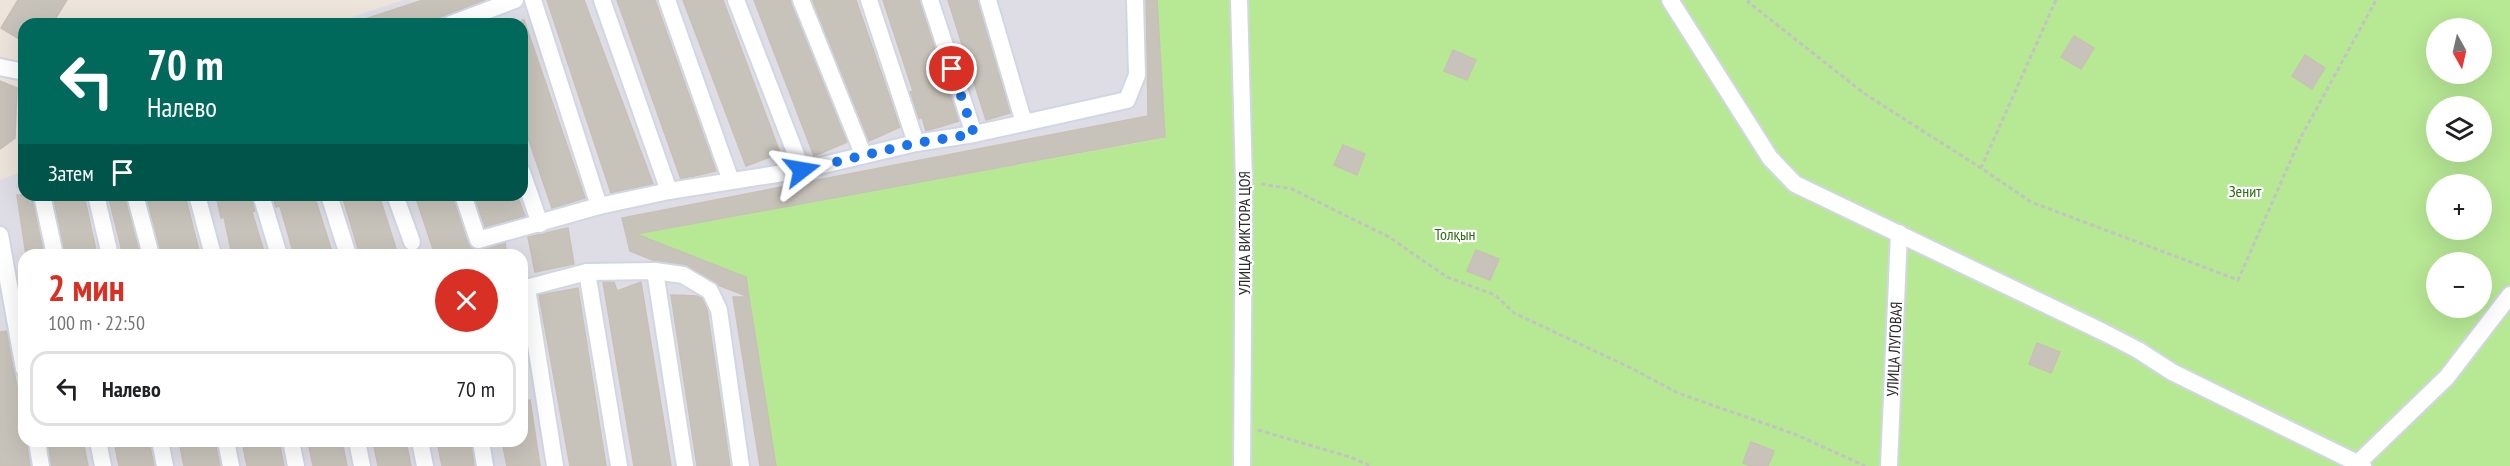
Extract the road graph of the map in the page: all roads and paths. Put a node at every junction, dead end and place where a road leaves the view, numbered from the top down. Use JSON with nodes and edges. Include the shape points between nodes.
{"nodes":[{"id":1,"x":515,"y":0,"type":"edge"},
{"id":2,"x":533,"y":0,"type":"edge"},
{"id":3,"x":602,"y":0,"type":"edge"},
{"id":4,"x":668,"y":0,"type":"edge"},
{"id":5,"x":736,"y":0,"type":"edge"},
{"id":6,"x":801,"y":0,"type":"edge"},
{"id":7,"x":869,"y":0,"type":"edge"},
{"id":8,"x":930,"y":0,"type":"edge"},
{"id":9,"x":988,"y":0,"type":"edge"},
{"id":10,"x":1135,"y":0,"type":"edge"},
{"id":11,"x":1239,"y":0,"type":"edge"},
{"id":12,"x":1670,"y":0,"type":"edge"},
{"id":13,"x":1749,"y":0,"type":"edge"},
{"id":14,"x":2056,"y":0,"type":"edge"},
{"id":15,"x":2376,"y":0,"type":"edge"},
{"id":16,"x":475,"y":18,"type":"edge"},
{"id":17,"x":0,"y":67,"type":"edge"},
{"id":18,"x":18,"y":71,"type":"edge"},
{"id":19,"x":1024,"y":123,"type":"junction"},
{"id":20,"x":974,"y":134,"type":"junction"},
{"id":21,"x":916,"y":143,"type":"junction"},
{"id":22,"x":863,"y":154,"type":"junction"},
{"id":23,"x":1981,"y":168,"type":"junction"},
{"id":24,"x":802,"y":170,"type":"junction"},
{"id":25,"x":731,"y":181,"type":"junction"},
{"id":26,"x":1244,"y":181,"type":"junction"},
{"id":27,"x":528,"y":189,"type":"edge"},
{"id":28,"x":669,"y":191,"type":"junction"},
{"id":29,"x":43,"y":201,"type":"edge"},
{"id":30,"x":97,"y":201,"type":"edge"},
{"id":31,"x":137,"y":201,"type":"edge"},
{"id":32,"x":199,"y":201,"type":"edge"},
{"id":33,"x":263,"y":201,"type":"edge"},
{"id":34,"x":331,"y":201,"type":"edge"},
{"id":35,"x":397,"y":201,"type":"edge"},
{"id":36,"x":465,"y":201,"type":"edge"},
{"id":37,"x":599,"y":206,"type":"junction"},
{"id":38,"x":540,"y":224,"type":"junction"},
{"id":39,"x":1899,"y":233,"type":"junction"},
{"id":40,"x":0,"y":235,"type":"edge"},
{"id":41,"x":412,"y":242,"type":"dead end"},
{"id":42,"x":54,"y":249,"type":"edge"},
{"id":43,"x":109,"y":249,"type":"edge"},
{"id":44,"x":149,"y":249,"type":"edge"},
{"id":45,"x":211,"y":249,"type":"edge"},
{"id":46,"x":277,"y":249,"type":"edge"},
{"id":47,"x":346,"y":249,"type":"edge"},
{"id":48,"x":655,"y":271,"type":"junction"},
{"id":49,"x":587,"y":272,"type":"junction"},
{"id":50,"x":528,"y":288,"type":"edge"},
{"id":51,"x":2510,"y":295,"type":"edge"},
{"id":52,"x":528,"y":312,"type":"edge"},
{"id":53,"x":18,"y":336,"type":"edge"},
{"id":54,"x":1242,"y":425,"type":"junction"},
{"id":55,"x":38,"y":447,"type":"edge"},
{"id":56,"x":99,"y":447,"type":"edge"},
{"id":57,"x":161,"y":447,"type":"edge"},
{"id":58,"x":227,"y":447,"type":"edge"},
{"id":59,"x":292,"y":447,"type":"edge"},
{"id":60,"x":358,"y":447,"type":"edge"},
{"id":61,"x":421,"y":447,"type":"edge"},
{"id":62,"x":482,"y":447,"type":"edge"},
{"id":63,"x":2361,"y":464,"type":"edge"},
{"id":64,"x":41,"y":466,"type":"edge"},
{"id":65,"x":103,"y":466,"type":"edge"},
{"id":66,"x":165,"y":466,"type":"edge"},
{"id":67,"x":231,"y":466,"type":"edge"},
{"id":68,"x":296,"y":466,"type":"edge"},
{"id":69,"x":362,"y":466,"type":"edge"},
{"id":70,"x":425,"y":466,"type":"edge"},
{"id":71,"x":485,"y":466,"type":"edge"},
{"id":72,"x":555,"y":466,"type":"edge"},
{"id":73,"x":618,"y":466,"type":"edge"},
{"id":74,"x":685,"y":466,"type":"edge"},
{"id":75,"x":741,"y":466,"type":"edge"},
{"id":76,"x":1242,"y":466,"type":"edge"},
{"id":77,"x":1371,"y":466,"type":"edge"},
{"id":78,"x":1865,"y":466,"type":"edge"},
{"id":79,"x":1889,"y":466,"type":"edge"}],
"edges":[{"from":1,"to":16,"type":"street"},
{"from":2,"to":37,"type":"street"},
{"from":3,"to":28,"type":"street"},
{"from":4,"to":25,"type":"street"},
{"from":5,"to":24,"type":"street"},
{"from":6,"to":22,"type":"street"},
{"from":7,"to":21,"type":"street"},
{"from":8,"to":20,"type":"street"},
{"from":9,"to":19,"type":"street"},
{"from":10,"to":19,"type":"street","via":[[1137,75],[1126,100]]},
{"from":11,"to":26,"type":"street","name":"УЛИЦА ВИКТОРА ЦОЯ"},
{"from":12,"to":39,"type":"street","via":[[1770,158],[1795,184]]},
{"from":13,"to":23,"type":"path","via":[[1865,94]]},
{"from":14,"to":23,"type":"path"},
{"from":15,"to":23,"type":"path","via":[[2301,137],[2238,280],[2031,202]]},
{"from":17,"to":18,"type":"street"},
{"from":19,"to":20,"type":"street"},
{"from":20,"to":21,"type":"street"},
{"from":21,"to":22,"type":"street"},
{"from":22,"to":24,"type":"street"},
{"from":24,"to":25,"type":"street"},
{"from":25,"to":28,"type":"street"},
{"from":26,"to":54,"type":"street","name":"УЛИЦА ВИКТОРА ЦОЯ"},
{"from":26,"to":78,"type":"path","via":[[1292,189],[1389,237],[1448,277],[1495,295],[1514,313],[1677,393],[1797,435]]},
{"from":27,"to":38,"type":"street"},
{"from":28,"to":37,"type":"street"},
{"from":29,"to":42,"type":"street"},
{"from":30,"to":43,"type":"street"},
{"from":31,"to":44,"type":"street"},
{"from":32,"to":45,"type":"street"},
{"from":33,"to":46,"type":"street"},
{"from":34,"to":47,"type":"street"},
{"from":35,"to":41,"type":"street"},
{"from":36,"to":38,"type":"street","via":[[478,240]]},
{"from":37,"to":38,"type":"street"},
{"from":39,"to":63,"type":"street","via":[[2103,332],[2250,412]]},
{"from":39,"to":79,"type":"street","name":"УЛИЦА ЛУГОВАЯ"},
{"from":40,"to":53,"type":"street"},
{"from":48,"to":49,"type":"street"},
{"from":48,"to":74,"type":"street"},
{"from":48,"to":75,"type":"street","via":[[683,275],[710,291],[719,310]]},
{"from":49,"to":50,"type":"street"},
{"from":49,"to":73,"type":"street"},
{"from":51,"to":63,"type":"street","via":[[2447,377]]},
{"from":52,"to":72,"type":"street"},
{"from":54,"to":76,"type":"street","name":"УЛИЦА ВИКТОРА ЦОЯ"},
{"from":54,"to":77,"type":"path"},
{"from":55,"to":64,"type":"street"},
{"from":56,"to":65,"type":"street"},
{"from":57,"to":66,"type":"street"},
{"from":58,"to":67,"type":"street"},
{"from":59,"to":68,"type":"street"},
{"from":60,"to":69,"type":"street"},
{"from":61,"to":70,"type":"street"},
{"from":62,"to":71,"type":"street"}]}
